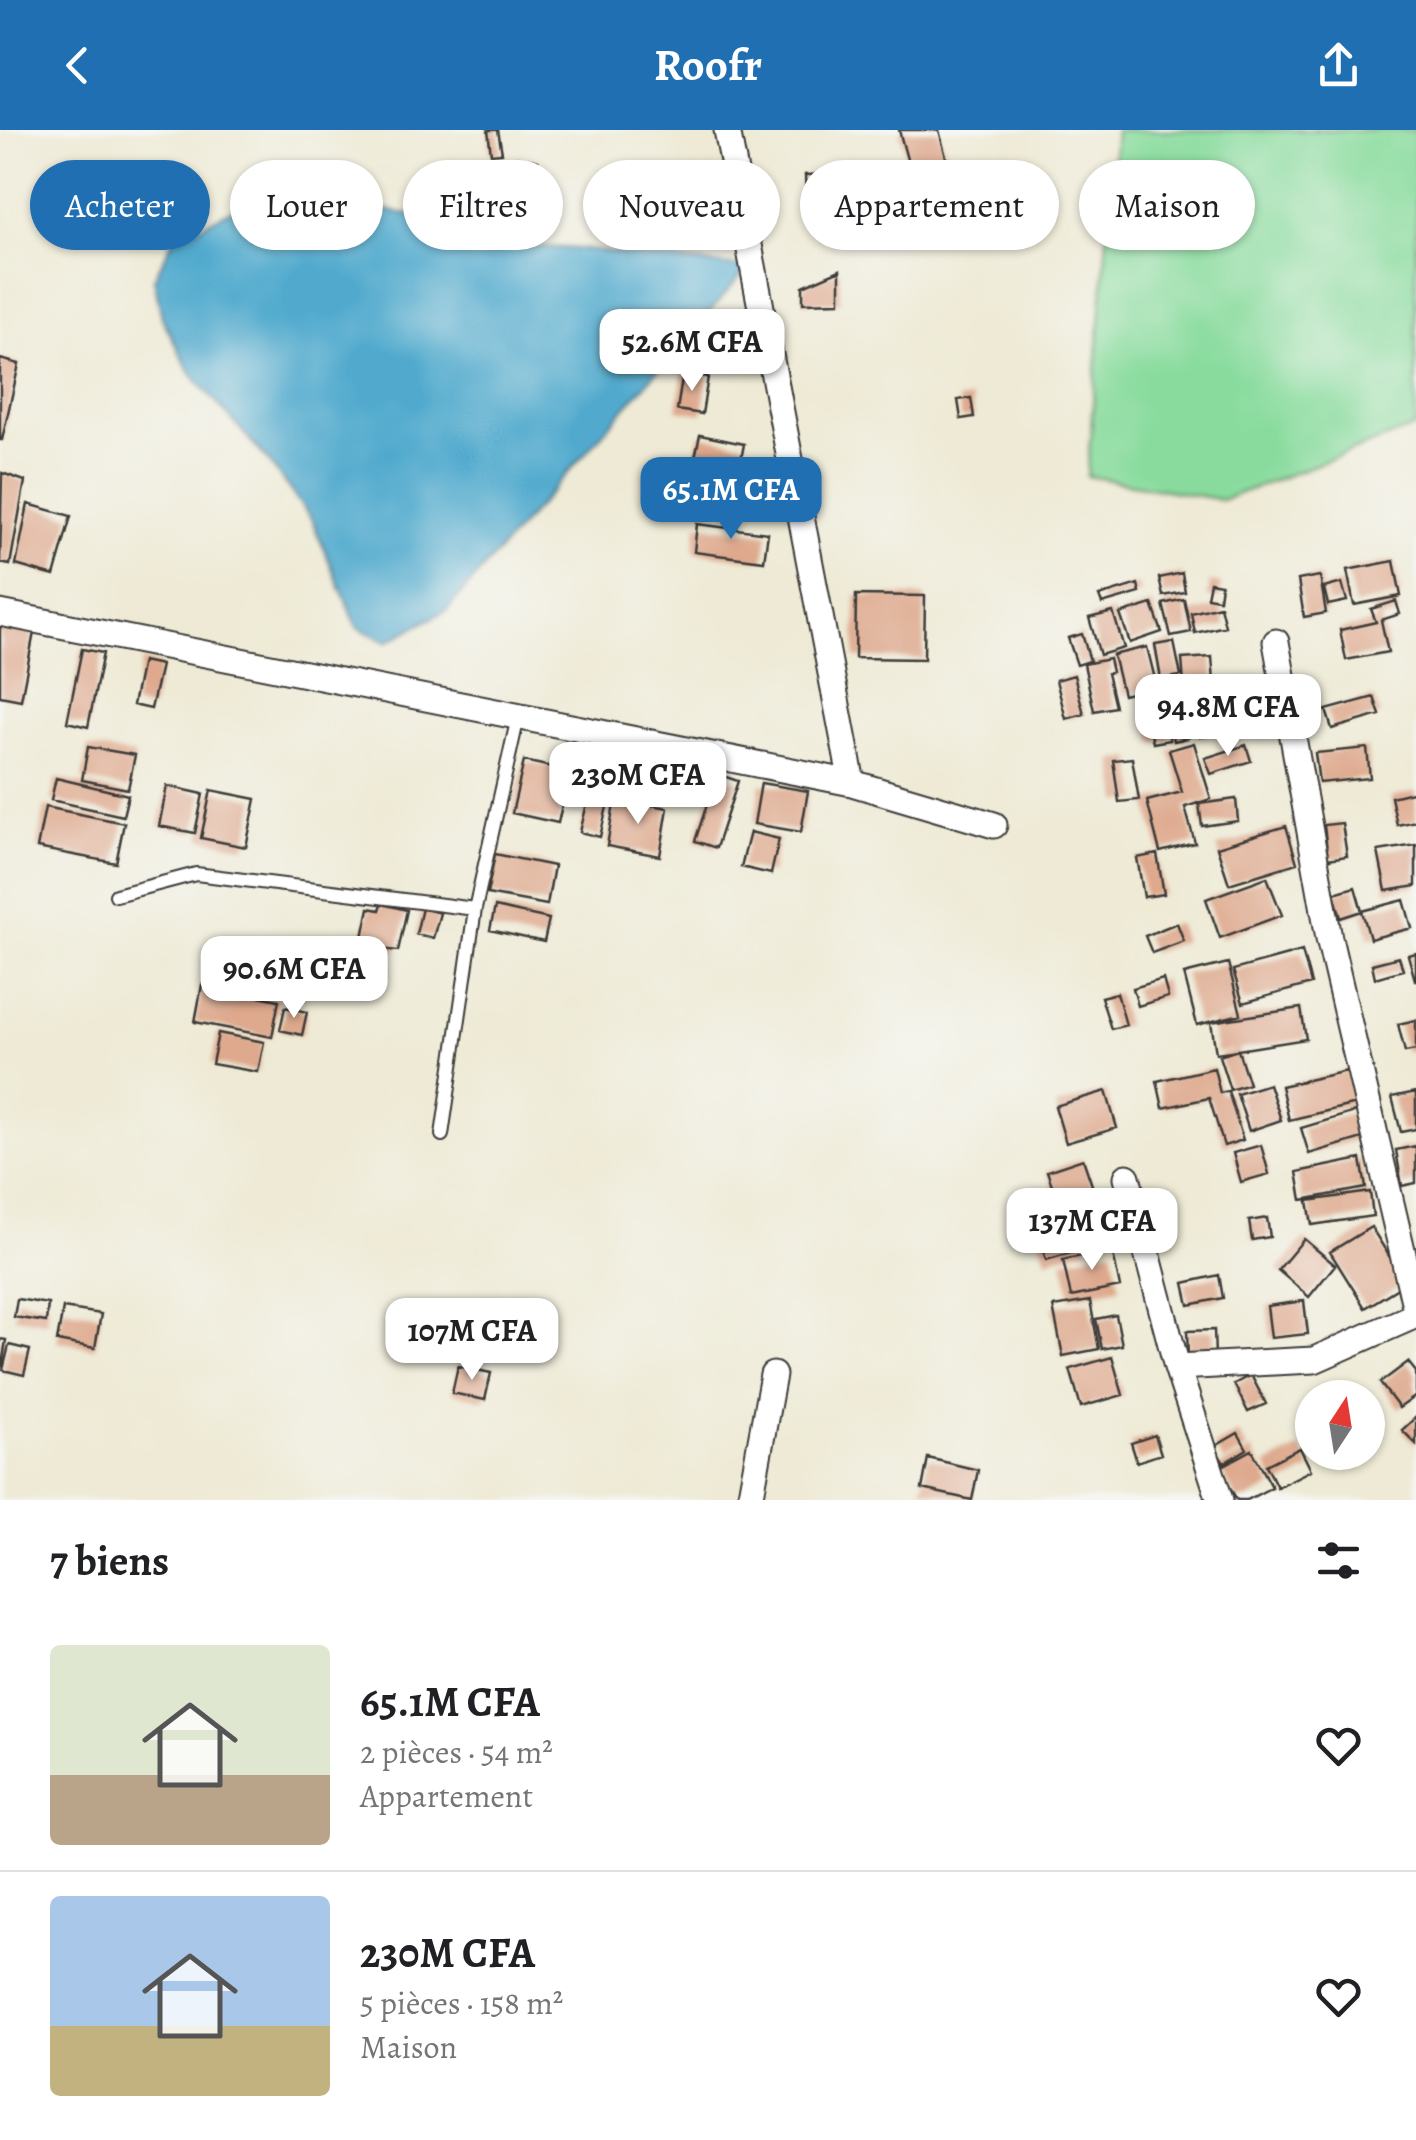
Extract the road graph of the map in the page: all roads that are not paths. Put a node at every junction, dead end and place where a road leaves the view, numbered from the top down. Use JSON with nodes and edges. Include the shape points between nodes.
{"nodes":[{"id":1,"x":727,"y":130,"type":"edge"},
{"id":2,"x":0,"y":613,"type":"edge"},
{"id":3,"x":1276,"y":642,"type":"dead end"},
{"id":4,"x":518,"y":717,"type":"junction"},
{"id":5,"x":852,"y":783,"type":"junction"},
{"id":6,"x":994,"y":825,"type":"dead end"},
{"id":7,"x":116,"y":896,"type":"dead end"},
{"id":8,"x":475,"y":909,"type":"junction"},
{"id":9,"x":442,"y":1135,"type":"dead end"},
{"id":10,"x":1126,"y":1177,"type":"dead end"},
{"id":11,"x":1416,"y":1312,"type":"edge"},
{"id":12,"x":1177,"y":1368,"type":"junction"},
{"id":13,"x":773,"y":1375,"type":"dead end"},
{"id":14,"x":750,"y":1500,"type":"edge"},
{"id":15,"x":1220,"y":1500,"type":"edge"}],
"edges":[{"from":1,"to":5,"type":"street"},
{"from":2,"to":4,"type":"street"},
{"from":3,"to":11,"type":"street","via":[[1329,938]]},
{"from":4,"to":5,"type":"street"},
{"from":4,"to":8,"type":"lane"},
{"from":5,"to":6,"type":"street"},
{"from":7,"to":8,"type":"lane","via":[[196,874]]},
{"from":8,"to":9,"type":"lane"},
{"from":10,"to":12,"type":"street"},
{"from":11,"to":12,"type":"street","via":[[1314,1360]]},
{"from":12,"to":15,"type":"street"},
{"from":13,"to":14,"type":"street"}]}
